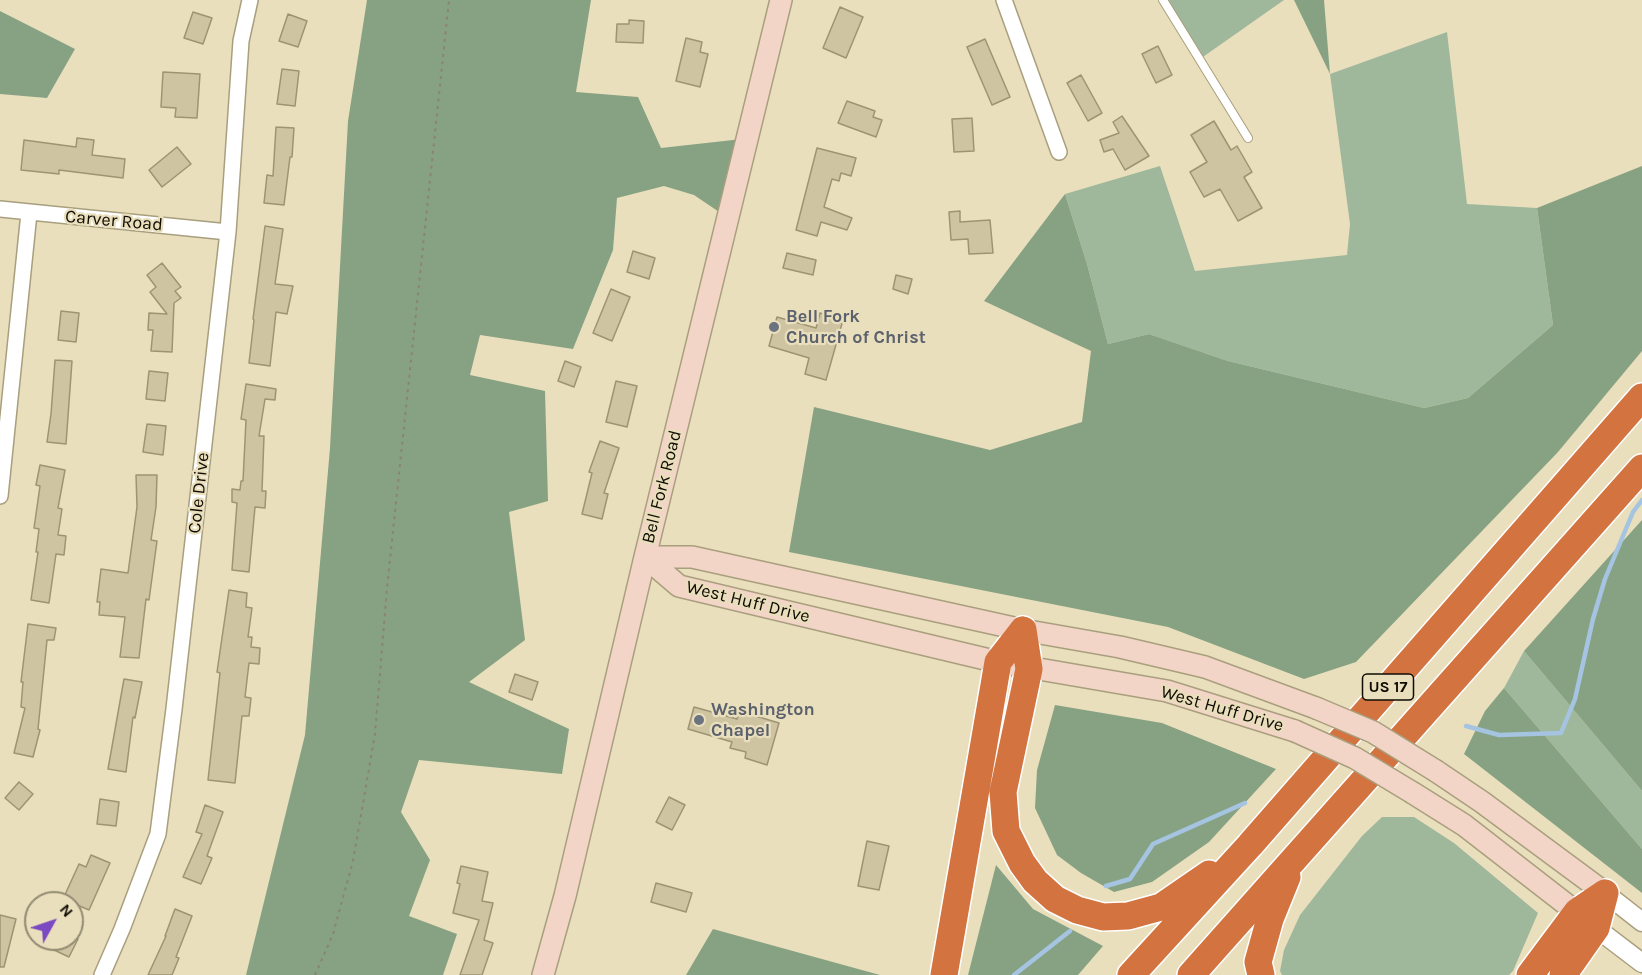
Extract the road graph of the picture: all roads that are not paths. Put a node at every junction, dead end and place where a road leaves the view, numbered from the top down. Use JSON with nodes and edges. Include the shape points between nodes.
{"nodes":[{"id":1,"x":250,"y":0,"type":"edge"},
{"id":2,"x":781,"y":0,"type":"edge"},
{"id":3,"x":1004,"y":0,"type":"edge"},
{"id":4,"x":1163,"y":0,"type":"edge"},
{"id":5,"x":1248,"y":138,"type":"dead end"},
{"id":6,"x":1059,"y":153,"type":"dead end"},
{"id":7,"x":0,"y":209,"type":"edge"},
{"id":8,"x":29,"y":213,"type":"junction"},
{"id":9,"x":228,"y":232,"type":"junction"},
{"id":10,"x":1642,"y":397,"type":"edge"},
{"id":11,"x":1642,"y":468,"type":"edge"},
{"id":12,"x":0,"y":496,"type":"edge"},
{"id":13,"x":645,"y":557,"type":"junction"},
{"id":14,"x":1023,"y":630,"type":"junction"},
{"id":15,"x":998,"y":662,"type":"junction"},
{"id":16,"x":1029,"y":669,"type":"junction"},
{"id":17,"x":1250,"y":845,"type":"junction"},
{"id":18,"x":1295,"y":858,"type":"junction"},
{"id":19,"x":1605,"y":893,"type":"junction"},
{"id":20,"x":1586,"y":920,"type":"junction"},
{"id":21,"x":1642,"y":922,"type":"edge"},
{"id":22,"x":1642,"y":963,"type":"edge"},
{"id":23,"x":102,"y":975,"type":"edge"},
{"id":24,"x":543,"y":975,"type":"edge"},
{"id":25,"x":944,"y":975,"type":"edge"},
{"id":26,"x":1131,"y":975,"type":"edge"},
{"id":27,"x":1191,"y":975,"type":"edge"},
{"id":28,"x":1262,"y":975,"type":"edge"},
{"id":29,"x":1530,"y":975,"type":"edge"},
{"id":30,"x":1563,"y":975,"type":"edge"}],
"edges":[{"from":1,"to":9,"type":"street","name":"Cole Drive","via":[[241,41]]},
{"from":2,"to":13,"type":"main road","name":"Bell Fork Road"},
{"from":3,"to":6,"type":"street"},
{"from":4,"to":5,"type":"lane"},
{"from":7,"to":8,"type":"street","name":"Carver Road"},
{"from":8,"to":9,"type":"street","name":"Carver Road"},
{"from":8,"to":12,"type":"street"},
{"from":9,"to":23,"type":"street","name":"Cole Drive","via":[[158,834]]},
{"from":10,"to":17,"type":"highway","number":"US 17"},
{"from":11,"to":18,"type":"highway","number":"US 17"},
{"from":13,"to":14,"type":"main road","name":"West Huff Drive","via":[[692,557]]},
{"from":13,"to":15,"type":"main road","name":"West Huff Drive","via":[[679,586]]},
{"from":13,"to":24,"type":"main road","name":"Bell Fork Road"},
{"from":14,"to":15,"type":"highway"},
{"from":14,"to":16,"type":"highway"},
{"from":14,"to":19,"type":"main road","name":"West Huff Drive","bridge":true,"via":[[1205,667],[1373,732],[1482,802]]},
{"from":15,"to":16,"type":"main road","name":"West Huff Drive"},
{"from":15,"to":25,"type":"highway"},
{"from":16,"to":17,"type":"highway","via":[[1003,792],[1006,831],[1022,863],[1055,899],[1103,917],[1128,916],[1161,907]]},
{"from":16,"to":20,"type":"main road","name":"West Huff Drive","bridge":true,"via":[[1167,691],[1295,730],[1355,758],[1464,825]]},
{"from":17,"to":26,"type":"highway","number":"US 17"},
{"from":18,"to":27,"type":"highway","number":"US 17"},
{"from":18,"to":28,"type":"highway","via":[[1270,919],[1258,962]]},
{"from":19,"to":20,"type":"highway"},
{"from":19,"to":21,"type":"street","name":"West Huff Drive"},
{"from":20,"to":22,"type":"street","name":"West Huff Drive"},
{"from":20,"to":29,"type":"highway"},
{"from":20,"to":30,"type":"highway"}]}
